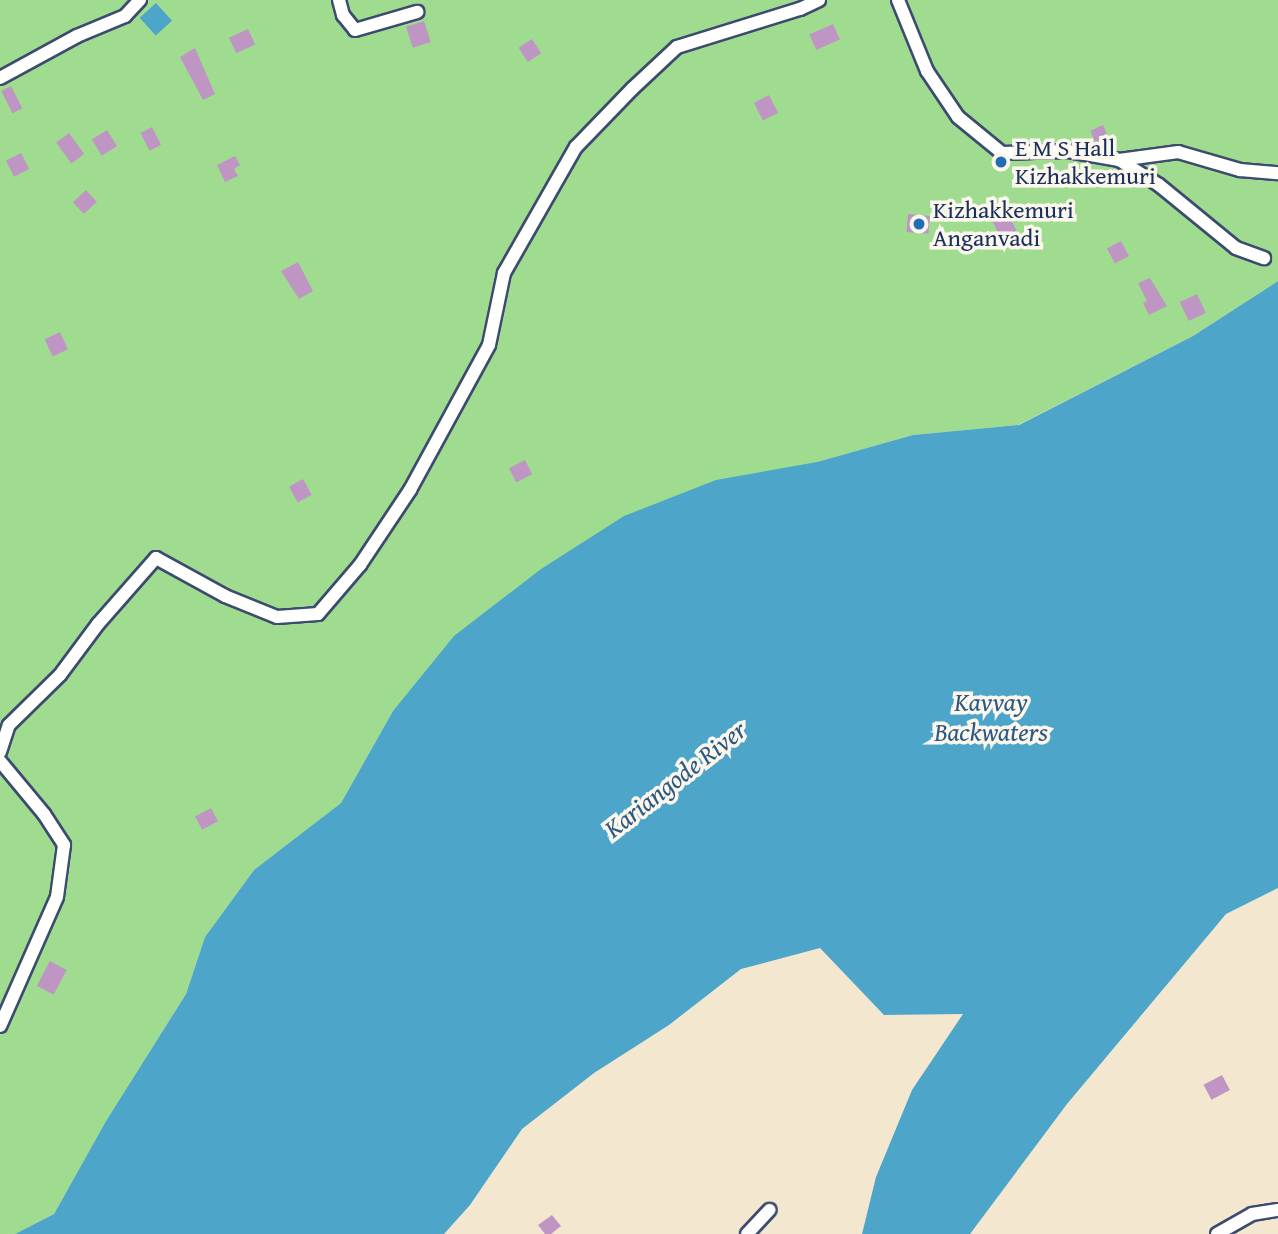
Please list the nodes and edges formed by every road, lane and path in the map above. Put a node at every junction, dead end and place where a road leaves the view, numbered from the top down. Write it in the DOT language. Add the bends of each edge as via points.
graph roads {
  1 [pos="140,0"];
  2 [pos="339,0"];
  3 [pos="819,0"];
  4 [pos="898,0"];
  5 [pos="417,12"];
  6 [pos="0,78"];
  7 [pos="1119,160"];
  8 [pos="1278,173"];
  9 [pos="1264,258"];
  10 [pos="0,752"];
  11 [pos="0,761"];
  12 [pos="0,1026"];
  13 [pos="769,1210"];
  14 [pos="1278,1210"];
  15 [pos="747,1234"];
  16 [pos="1217,1234"];
  1 -- 6 [label="street" via="125,16"];
  2 -- 5 [label="street" via="343,15 355,30"];
  3 -- 10 [label="street" via="677,47 576,147 504,273 489,345 410,490 360,565 318,614 277,617 225,596 156,558 60,675 9,725"];
  4 -- 7 [label="street" via="927,71 958,117 1002,153 1068,151"];
  7 -- 8 [label="street" via="1178,152 1240,170"];
  7 -- 9 [label="street" via="1159,185 1236,248"];
  11 -- 12 [label="street" via="64,845 57,897"];
  13 -- 15 [label="street"];
  14 -- 16 [label="street" via="1252,1214"];
}
